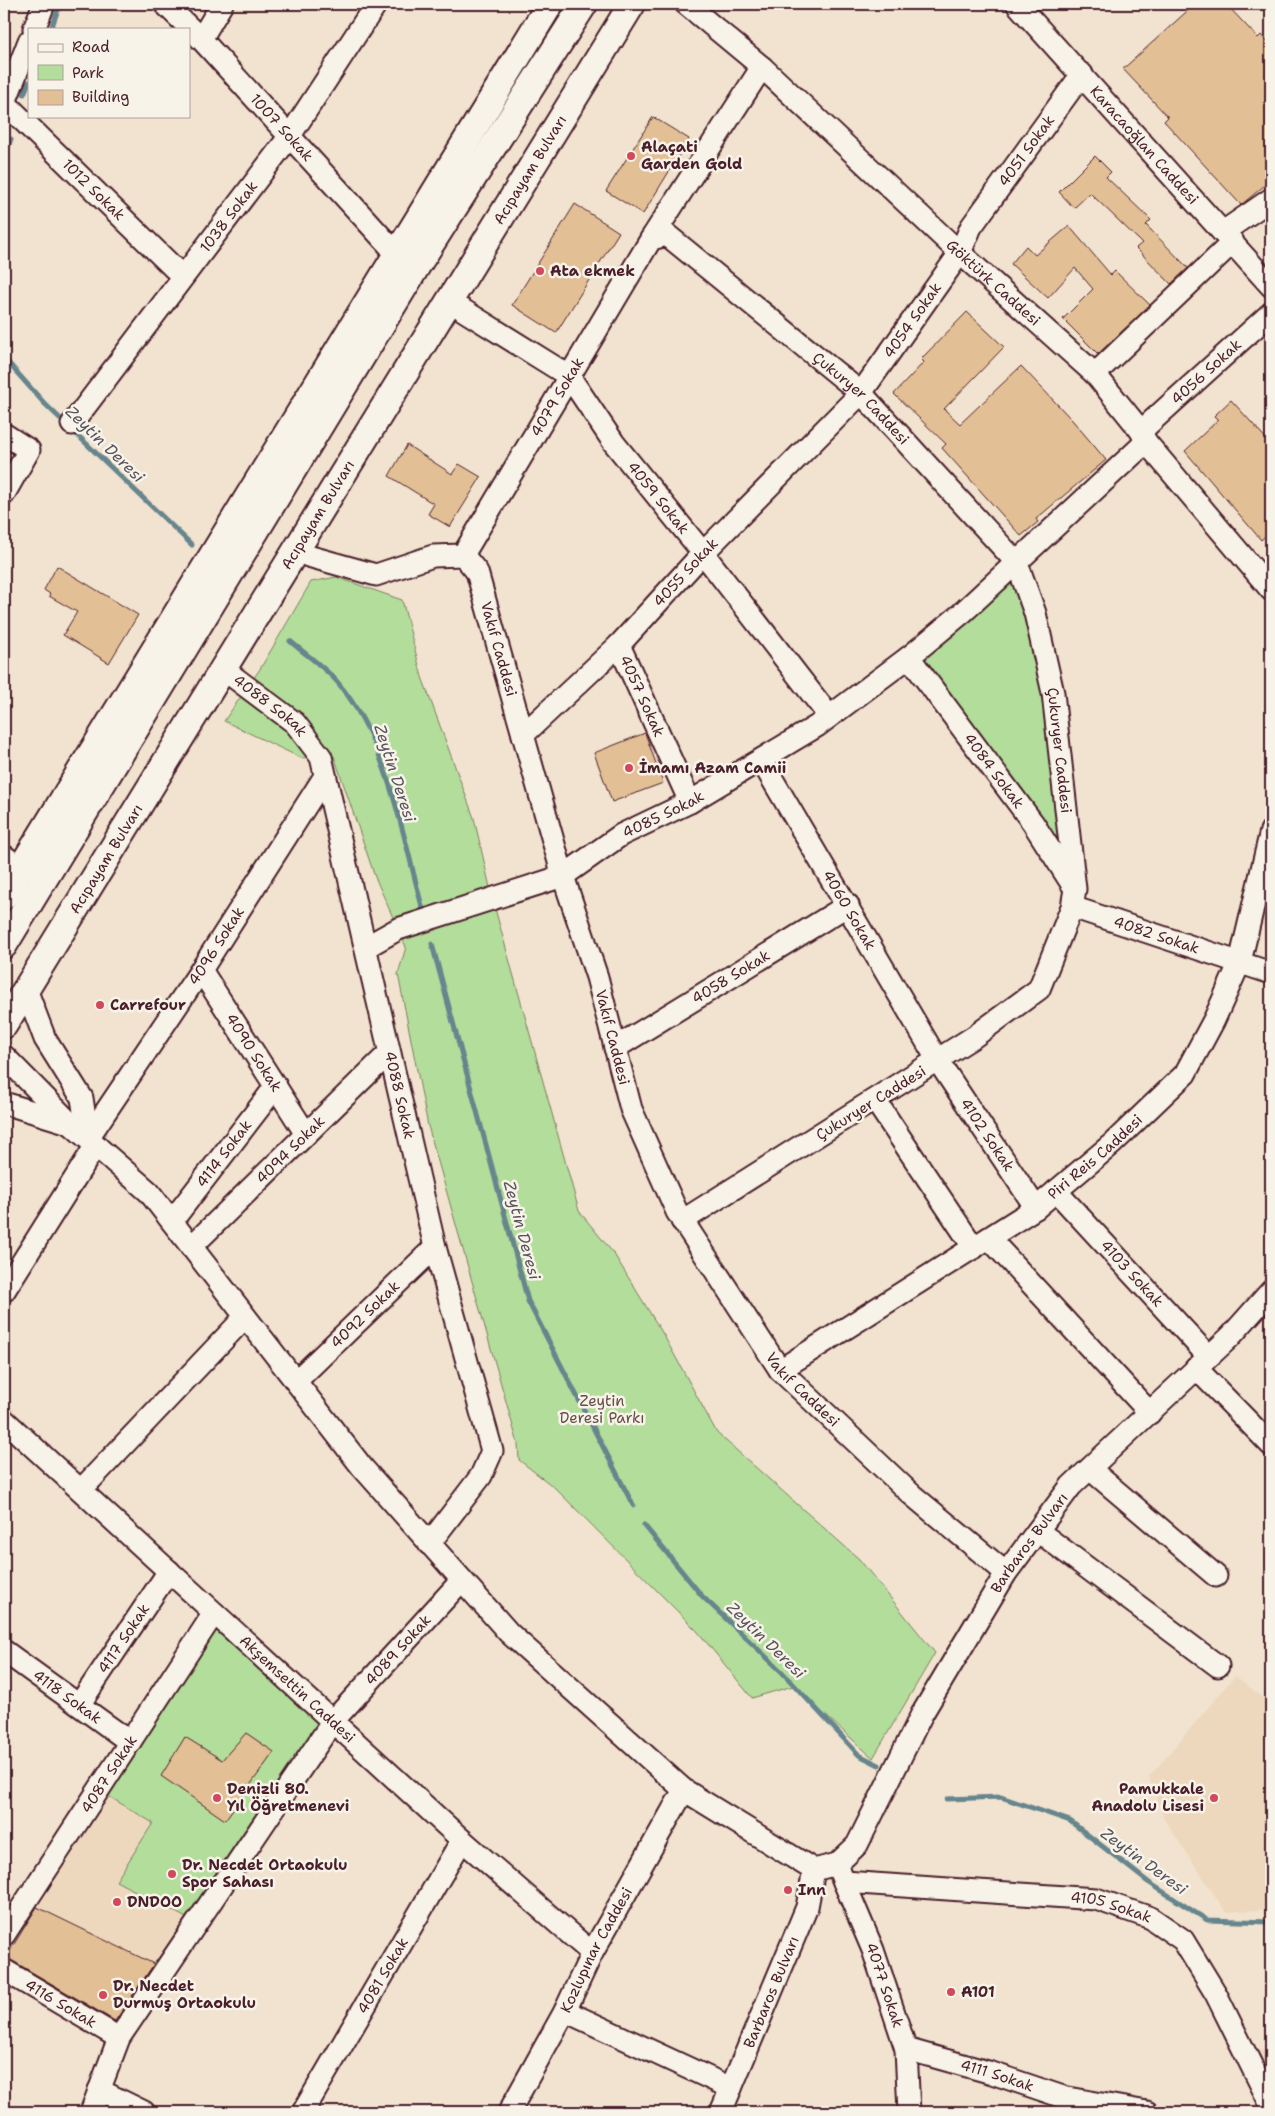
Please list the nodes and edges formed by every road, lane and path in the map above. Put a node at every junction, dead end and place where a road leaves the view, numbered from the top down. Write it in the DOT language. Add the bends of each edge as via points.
graph roads {
  1 [pos="44,4"];
  2 [pos="165,4"];
  3 [pos="222,4"];
  4 [pos="376,4"];
  5 [pos="550,4"];
  6 [pos="584,4"];
  7 [pos="632,4"];
  8 [pos="686,4"];
  9 [pos="1017,4"];
  10 [pos="34,28"];
  11 [pos="190,28"];
  12 [pos="190,28"];
  13 [pos="201,39"];
  14 [pos="28,43"];
  15 [pos="762,67"];
  16 [pos="1082,74"];
  17 [pos="8,77"];
  18 [pos="4,104"];
  19 [pos="289,137"];
  20 [pos="1271,198"];
  21 [pos="971,227"];
  22 [pos="659,237"];
  23 [pos="1228,237"];
  24 [pos="396,253"];
  25 [pos="960,253"];
  26 [pos="182,276"];
  27 [pos="1271,286"];
  28 [pos="463,310"];
  29 [pos="1271,313"];
  30 [pos="1095,374"];
  31 [pos="569,376"];
  32 [pos="861,393"];
  33 [pos="846,408"];
  34 [pos="72,424"];
  35 [pos="4,434"];
  36 [pos="1143,437"];
  37 [pos="4,494"];
  38 [pos="299,549"];
  39 [pos="703,553"];
  40 [pos="463,555"];
  41 [pos="1021,559"];
  42 [pos="1271,590"];
  43 [pos="619,646"];
  44 [pos="909,658"];
  45 [pos="223,669"];
  46 [pos="829,716"];
  47 [pos="523,735"];
  48 [pos="761,760"];
  49 [pos="325,776"];
  50 [pos="690,802"];
  51 [pos="1271,831"];
  52 [pos="13,862"];
  53 [pos="563,876"];
  54 [pos="4,896"];
  55 [pos="1074,898"];
  56 [pos="848,905"];
  57 [pos="4,945"];
  58 [pos="366,947"];
  59 [pos="1240,962"];
  60 [pos="201,970"];
  61 [pos="1271,973"];
  62 [pos="26,989"];
  63 [pos="4,1025"];
  64 [pos="615,1048"];
  65 [pos="389,1053"];
  66 [pos="4,1056"];
  67 [pos="938,1061"];
  68 [pos="276,1086"];
  69 [pos="875,1100"];
  70 [pos="4,1103"];
  71 [pos="71,1124"];
  72 [pos="306,1134"];
  73 [pos="92,1142"];
  74 [pos="1056,1191"];
  75 [pos="1036,1208"];
  76 [pos="172,1221"];
  77 [pos="682,1221"];
  78 [pos="982,1243"];
  79 [pos="191,1247"];
  80 [pos="435,1247"];
  81 [pos="4,1291"];
  82 [pos="1271,1291"];
  83 [pos="246,1317"];
  84 [pos="1202,1362"];
  85 [pos="780,1370"];
  86 [pos="296,1381"];
  87 [pos="1150,1413"];
  88 [pos="4,1420"];
  89 [pos="1271,1445"];
  90 [pos="1090,1469"];
  91 [pos="81,1490"];
  92 [pos="1038,1531"];
  93 [pos="430,1544"];
  94 [pos="169,1571"];
  95 [pos="1006,1574"];
  96 [pos="1216,1576"];
  97 [pos="462,1580"];
  98 [pos="214,1613"];
  99 [pos="4,1651"];
  100 [pos="1218,1666"];
  101 [pos="79,1705"];
  102 [pos="333,1721"];
  103 [pos="130,1742"];
  104 [pos="684,1790"];
  105 [pos="462,1840"];
  106 [pos="814,1870"];
  107 [pos="840,1873"];
  108 [pos="4,1935"];
  109 [pos="592,1954"];
  110 [pos="4,1970"];
  111 [pos="565,2011"];
  112 [pos="119,2038"];
  113 [pos="906,2049"];
  114 [pos="731,2088"];
  115 [pos="99,2090"];
  116 [pos="1271,2105"];
  117 [pos="91,2112"];
  118 [pos="144,2112"];
  119 [pos="303,2112"];
  120 [pos="509,2112"];
  121 [pos="721,2112"];
  122 [pos="909,2112"];
  123 [pos="1146,2112"];
  1 -- 10 [label="street"];
  2 -- 11 [label="street, 1007 Sokak"];
  3 -- 13 [label="street"];
  4 -- 19 [label="street, 1038 Sokak"];
  5 -- 24 [label="main road"];
  6 -- 57 [label="main road" via="418,264"];
  7 -- 38 [label="main road, Acıpayam Bulvarı"];
  8 -- 15 [label="street, Göktürk Caddesi"];
  9 -- 16 [label="street, Karacaoğlan Caddesi"];
  12 -- 13 [label="street, 1007 Sokak"];
  13 -- 19 [label="street, 1007 Sokak"];
  14 -- 17 [label="street"];
  15 -- 22 [label="street, 4079 Sokak"];
  15 -- 25 [label="street, Göktürk Caddesi"];
  16 -- 21 [label="street, 4051 Sokak"];
  16 -- 23 [label="street, Karacaoğlan Caddesi"];
  17 -- 18 [label="street"];
  18 -- 26 [label="street, 1012 Sokak"];
  19 -- 24 [label="street, 1007 Sokak"];
  19 -- 26 [label="street, 1038 Sokak"];
  20 -- 23 [label="street"];
  21 -- 25 [label="street, 4054 Sokak"];
  22 -- 31 [label="street, 4079 Sokak"];
  22 -- 32 [label="street, Çukuryer Caddesi"];
  23 -- 27 [label="street, Karacaoğlan Caddesi"];
  23 -- 30 [label="street"];
  24 -- 52 [label="main road"];
  25 -- 30 [label="street, Göktürk Caddesi"];
  25 -- 32 [label="street, 4054 Sokak"];
  26 -- 34 [label="street, 1038 Sokak"];
  28 -- 31 [label="street, 4059 Sokak"];
  29 -- 36 [label="street, 4056 Sokak"];
  30 -- 36 [label="street, Göktürk Caddesi"];
  31 -- 39 [label="street, 4059 Sokak" via="614,443"];
  31 -- 40 [label="street, 4079 Sokak"];
  32 -- 33 [label="street, 4054 Sokak"];
  32 -- 41 [label="street, Çukuryer Caddesi"];
  33 -- 39 [label="street, 4055 Sokak"];
  35 -- 37 [label="street" via="29,450"];
  36 -- 41 [label="street, 4056 Sokak"];
  36 -- 42 [label="street, Göktürk Caddesi"];
  38 -- 40 [label="street" via="308,556 376,575 433,556"];
  38 -- 45 [label="main road, Acıpayam Bulvarı"];
  39 -- 43 [label="street, 4055 Sokak"];
  39 -- 46 [label="street, 4059 Sokak"];
  40 -- 47 [label="street, Vakıf Caddesi" via="478,572"];
  41 -- 44 [label="street, 4085 Sokak"];
  41 -- 55 [label="street, Çukuryer Caddesi" via="1053,692"];
  43 -- 47 [label="street, 4055 Sokak"];
  43 -- 50 [label="street, 4057 Sokak"];
  44 -- 46 [label="street, 4085 Sokak"];
  44 -- 55 [label="street, 4084 Sokak" via="1033,823"];
  45 -- 49 [label="street, 4088 Sokak" via="296,723 321,757"];
  45 -- 62 [label="main road, Acıpayam Bulvarı"];
  46 -- 48 [label="street, 4085 Sokak"];
  47 -- 53 [label="street, Vakıf Caddesi"];
  48 -- 50 [label="street, 4085 Sokak"];
  48 -- 56 [label="street, 4060 Sokak"];
  49 -- 58 [label="street, 4088 Sokak"];
  49 -- 60 [label="street, 4096 Sokak"];
  50 -- 53 [label="street, 4085 Sokak" via="621,835"];
  51 -- 59 [label="street, Piri Reis Caddesi"];
  52 -- 54 [label="main road"];
  53 -- 58 [label="street, 4085 Sokak" via="398,929"];
  53 -- 64 [label="street, Vakıf Caddesi" via="597,977"];
  55 -- 59 [label="street, 4082 Sokak"];
  55 -- 67 [label="street, Çukuryer Caddesi" via="1039,989"];
  56 -- 64 [label="street, 4058 Sokak"];
  56 -- 67 [label="street, 4060 Sokak"];
  58 -- 65 [label="street, 4088 Sokak"];
  59 -- 61 [label="street, 4082 Sokak"];
  59 -- 74 [label="street, Piri Reis Caddesi" via="1185,1074 1112,1144"];
  60 -- 68 [label="street, 4090 Sokak"];
  60 -- 73 [label="street, 4096 Sokak"];
  62 -- 63 [label="main road, Acıpayam Bulvarı"];
  62 -- 73 [label="street" via="45,1039 82,1098"];
  64 -- 77 [label="street, Vakıf Caddesi" via="631,1109"];
  65 -- 72 [label="street, 4094 Sokak"];
  65 -- 80 [label="street, 4088 Sokak"];
  66 -- 71 [label="street"];
  67 -- 69 [label="street, Çukuryer Caddesi"];
  67 -- 75 [label="street, 4102 Sokak"];
  68 -- 72 [label="street, 4090 Sokak"];
  68 -- 76 [label="street, 4114 Sokak"];
  69 -- 77 [label="street, Çukuryer Caddesi"];
  69 -- 78 [label="street"];
  70 -- 71 [label="street"];
  71 -- 73 [label="street"];
  72 -- 79 [label="street, 4094 Sokak"];
  73 -- 76 [label="street" via="149,1192"];
  73 -- 81 [label="street, 4096 Sokak"];
  74 -- 75 [label="street, Piri Reis Caddesi"];
  74 -- 84 [label="street, 4103 Sokak"];
  75 -- 78 [label="street, Piri Reis Caddesi"];
  76 -- 79 [label="street"];
  77 -- 85 [label="street, Vakıf Caddesi"];
  78 -- 85 [label="street, Piri Reis Caddesi"];
  78 -- 87 [label="street"];
  79 -- 83 [label="street"];
  80 -- 86 [label="street, 4092 Sokak"];
  80 -- 93 [label="street, 4088 Sokak" via="492,1451 481,1476"];
  82 -- 84 [label="street, Barbaros Bulvarı" via="1230,1337"];
  83 -- 86 [label="street"];
  83 -- 91 [label="street"];
  84 -- 87 [label="street, Barbaros Bulvarı"];
  84 -- 89 [label="street, 4103 Sokak"];
  85 -- 95 [label="street, Vakıf Caddesi" via="910,1494"];
  86 -- 93 [label="street" via="362,1467"];
  87 -- 90 [label="street, Barbaros Bulvarı"];
  88 -- 91 [label="street, Akşemsettin Caddesi"];
  90 -- 92 [label="street, Barbaros Bulvarı" via="1071,1486"];
  90 -- 96 [label="street"];
  91 -- 94 [label="street, Akşemsettin Caddesi"];
  92 -- 95 [label="street, Barbaros Bulvarı"];
  92 -- 100 [label="street"];
  93 -- 97 [label="street"];
  94 -- 98 [label="street, Akşemsettin Caddesi"];
  94 -- 101 [label="street, 4117 Sokak"];
  95 -- 107 [label="street, Barbaros Bulvarı" via="922,1714 857,1846"];
  97 -- 102 [label="street, 4089 Sokak"];
  97 -- 104 [label="street" via="509,1633"];
  98 -- 102 [label="street, Akşemsettin Caddesi"];
  98 -- 103 [label="street, 4087 Sokak"];
  99 -- 101 [label="street, 4118 Sokak"];
  101 -- 103 [label="street, 4118 Sokak"];
  102 -- 105 [label="street, Akşemsettin Caddesi"];
  102 -- 112 [label="street, 4089 Sokak"];
  103 -- 108 [label="street, 4087 Sokak"];
  104 -- 106 [label="street"];
  104 -- 109 [label="street, Kozlupınar Caddesi"];
  105 -- 109 [label="street, Akşemsettin Caddesi"];
  105 -- 119 [label="street, 4081 Sokak"];
  106 -- 107 [label="street"];
  106 -- 114 [label="street, Barbaros Bulvarı" via="807,1907"];
  107 -- 113 [label="street, 4077 Sokak" via="873,1950"];
  107 -- 116 [label="street, 4105 Sokak" via="1096,1899 1151,1918 1183,1940 1216,1994"];
  109 -- 111 [label="street, Kozlupınar Caddesi"];
  110 -- 112 [label="street, 4116 Sokak"];
  111 -- 114 [label="street"];
  111 -- 120 [label="street, Kozlupınar Caddesi"];
  112 -- 115 [label="street, 4089 Sokak"];
  113 -- 122 [label="street, 4077 Sokak"];
  113 -- 123 [label="street, 4111 Sokak" via="1063,2097"];
  114 -- 121 [label="street, Barbaros Bulvarı"];
  115 -- 117 [label="street, 4089 Sokak"];
  115 -- 118 [label="street"];
}
